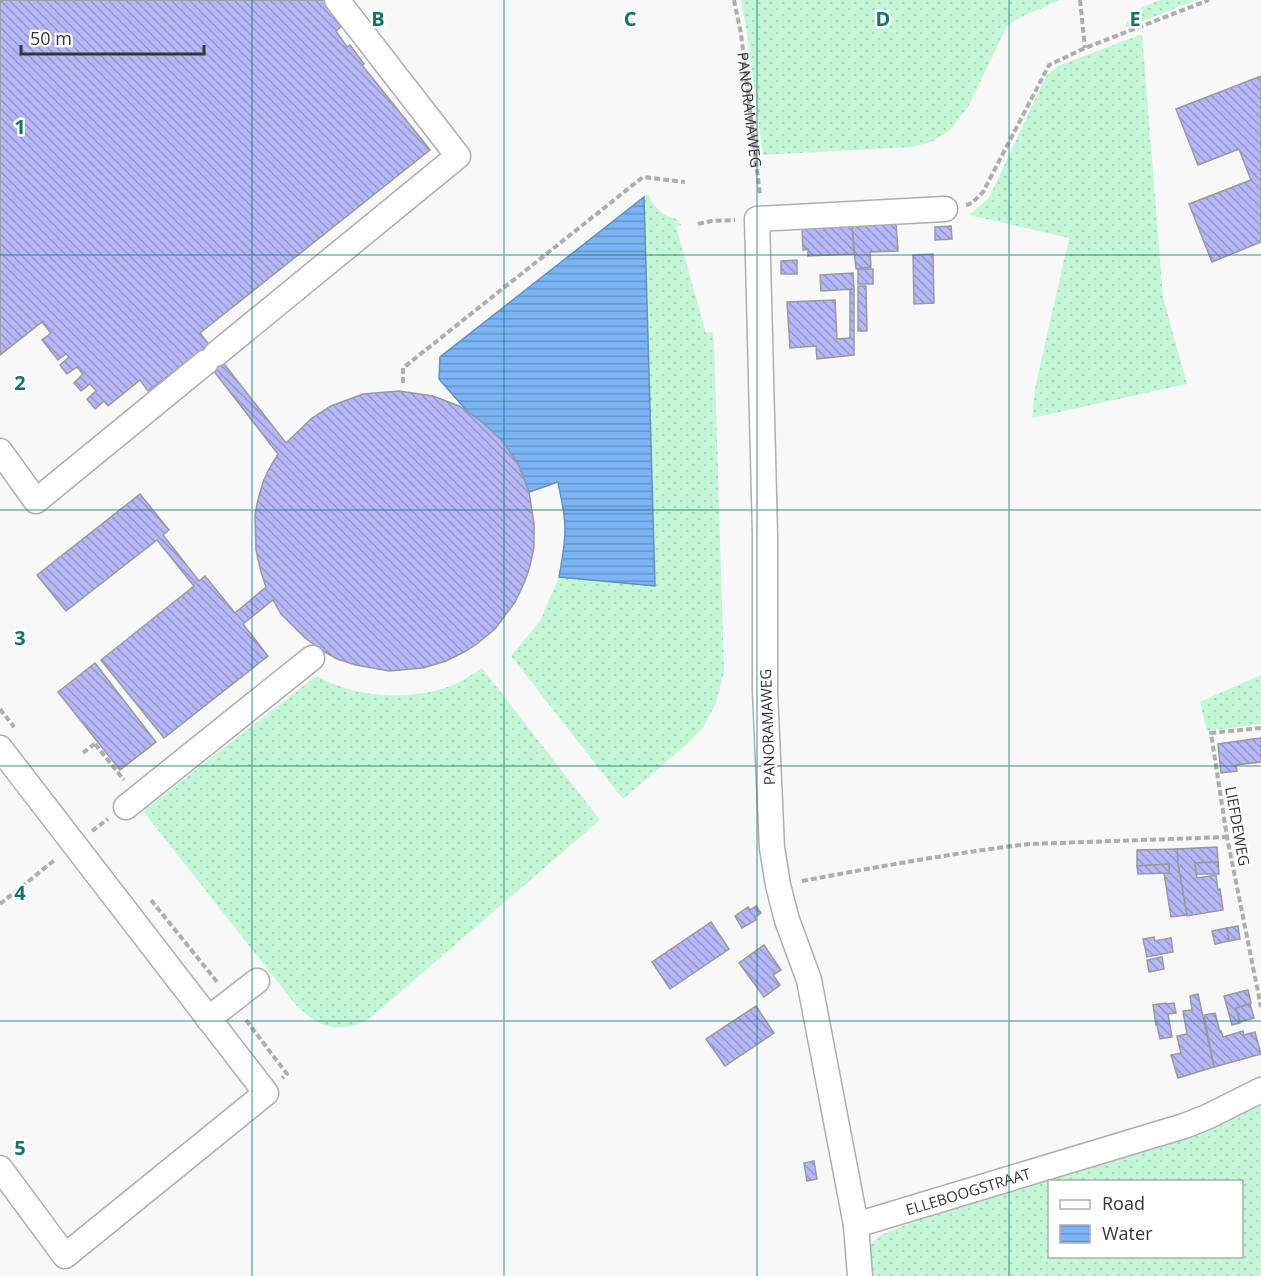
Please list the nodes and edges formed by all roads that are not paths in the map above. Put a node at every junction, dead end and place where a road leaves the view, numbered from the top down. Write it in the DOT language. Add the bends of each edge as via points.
graph roads {
  1 [pos="338,0"];
  2 [pos="945,209"];
  3 [pos="0,451"];
  4 [pos="312,658"];
  5 [pos="0,748"];
  6 [pos="132,802"];
  7 [pos="257,981"];
  8 [pos="208,1019"];
  9 [pos="1261,1090"];
  10 [pos="0,1168"];
  11 [pos="856,1225"];
  12 [pos="860,1276"];
  1 -- 3 [label="street" via="458,156 36,501"];
  2 -- 11 [label="street, PANORAMAWEG" via="757,219 772,848 787,920 809,980"];
  4 -- 6 [label="street"];
  5 -- 8 [label="street"];
  7 -- 8 [label="street"];
  8 -- 10 [label="street" via="266,1093 65,1256"];
  9 -- 11 [label="street, ELLEBOOGSTRAAT" via="1184,1126"];
  11 -- 12 [label="street"];
}
